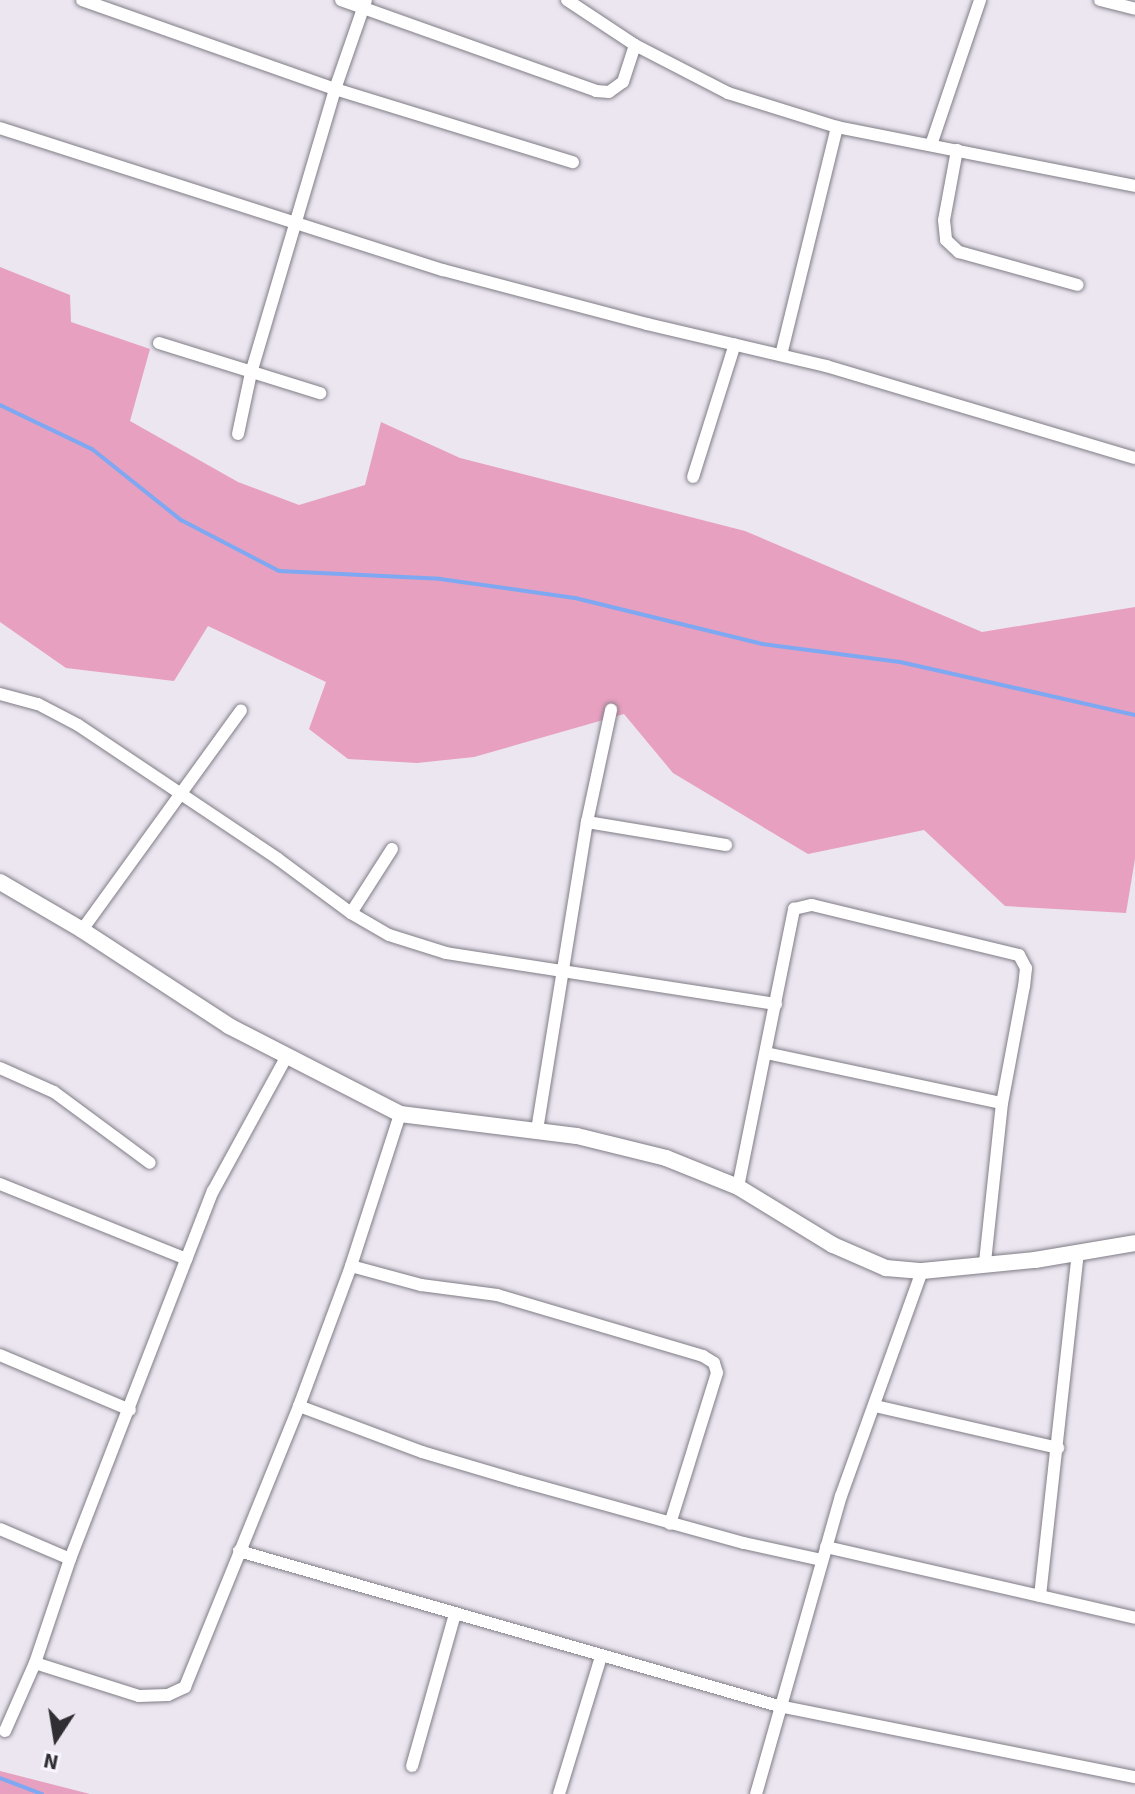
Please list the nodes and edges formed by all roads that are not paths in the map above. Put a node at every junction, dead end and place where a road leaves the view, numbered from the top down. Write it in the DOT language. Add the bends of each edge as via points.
graph roads {
  1 [pos="82,0"];
  2 [pos="341,0"];
  3 [pos="567,0"];
  4 [pos="980,0"];
  5 [pos="1100,0"];
  6 [pos="364,3"];
  7 [pos="1135,9"];
  8 [pos="635,45"];
  9 [pos="335,89"];
  10 [pos="837,127"];
  11 [pos="0,128"];
  12 [pos="931,145"];
  13 [pos="957,150"];
  14 [pos="573,162"];
  15 [pos="1135,186"];
  16 [pos="297,222"];
  17 [pos="1078,285"];
  18 [pos="159,343"];
  19 [pos="735,344"];
  20 [pos="781,355"];
  21 [pos="251,373"];
  22 [pos="320,393"];
  23 [pos="238,434"];
  24 [pos="1135,458"];
  25 [pos="693,477"];
  26 [pos="0,694"];
  27 [pos="241,710"];
  28 [pos="611,710"];
  29 [pos="181,796"];
  30 [pos="587,822"];
  31 [pos="726,845"];
  32 [pos="392,849"];
  33 [pos="0,882"];
  34 [pos="351,913"];
  35 [pos="82,930"];
  36 [pos="561,971"];
  37 [pos="776,1004"];
  38 [pos="766,1053"];
  39 [pos="287,1056"];
  40 [pos="0,1068"];
  41 [pos="1002,1103"];
  42 [pos="400,1114"];
  43 [pos="537,1130"];
  44 [pos="150,1163"];
  45 [pos="0,1184"];
  46 [pos="738,1187"];
  47 [pos="1135,1243"];
  48 [pos="1078,1254"];
  49 [pos="187,1259"];
  50 [pos="985,1262"];
  51 [pos="351,1266"];
  52 [pos="922,1271"];
  53 [pos="0,1355"];
  54 [pos="299,1406"];
  55 [pos="875,1406"];
  56 [pos="130,1410"];
  57 [pos="1058,1448"];
  58 [pos="670,1524"];
  59 [pos="0,1529"];
  60 [pos="826,1547"];
  61 [pos="239,1551"];
  62 [pos="70,1559"];
  63 [pos="822,1560"];
  64 [pos="1040,1596"];
  65 [pos="455,1614"];
  66 [pos="1135,1618"];
  67 [pos="601,1657"];
  68 [pos="35,1663"];
  69 [pos="779,1706"];
  70 [pos="5,1731"];
  71 [pos="412,1766"];
  72 [pos="1135,1777"];
  73 [pos="559,1794"];
  74 [pos="756,1794"];
  1 -- 9 [label="street"];
  2 -- 6 [label="street"];
  3 -- 8 [label="street"];
  4 -- 12 [label="street"];
  5 -- 7 [label="street"];
  6 -- 8 [label="street" via="462,46 596,91 609,92 623,82"];
  6 -- 9 [label="street"];
  8 -- 10 [label="street" via="728,93"];
  9 -- 14 [label="street"];
  9 -- 16 [label="street"];
  10 -- 12 [label="street"];
  10 -- 20 [label="street"];
  11 -- 16 [label="street"];
  12 -- 13 [label="street"];
  13 -- 15 [label="street"];
  13 -- 17 [label="street" via="944,220 946,240 959,252"];
  16 -- 19 [label="street" via="478,280"];
  16 -- 21 [label="street"];
  18 -- 21 [label="street"];
  19 -- 20 [label="street"];
  19 -- 25 [label="street"];
  20 -- 24 [label="street"];
  21 -- 22 [label="street"];
  21 -- 23 [label="street"];
  26 -- 29 [label="street" via="38,704 78,725"];
  27 -- 29 [label="street"];
  28 -- 30 [label="street"];
  29 -- 34 [label="street"];
  29 -- 35 [label="street"];
  30 -- 31 [label="street"];
  30 -- 36 [label="street"];
  32 -- 34 [label="street"];
  33 -- 35 [label="street"];
  34 -- 36 [label="street" via="389,935 446,953"];
  35 -- 39 [label="street" via="229,1026"];
  36 -- 37 [label="street"];
  36 -- 43 [label="street"];
  37 -- 38 [label="street"];
  37 -- 41 [label="street" via="794,909 812,905 1019,955 1026,968 1024,986"];
  38 -- 41 [label="street"];
  38 -- 46 [label="street"];
  39 -- 42 [label="street"];
  39 -- 49 [label="street" via="213,1191"];
  40 -- 44 [label="street" via="54,1092"];
  41 -- 50 [label="street"];
  42 -- 43 [label="street"];
  42 -- 51 [label="street"];
  43 -- 46 [label="street" via="666,1158"];
  45 -- 49 [label="street"];
  46 -- 52 [label="street" via="833,1245 886,1268"];
  47 -- 48 [label="street"];
  48 -- 50 [label="street"];
  48 -- 57 [label="street"];
  49 -- 56 [label="street"];
  50 -- 52 [label="street"];
  51 -- 54 [label="street"];
  51 -- 58 [label="street" via="421,1285 497,1295 714,1363 717,1373"];
  52 -- 55 [label="street"];
  53 -- 56 [label="street"];
  54 -- 58 [label="street" via="422,1452"];
  54 -- 61 [label="street"];
  55 -- 57 [label="street"];
  55 -- 60 [label="street"];
  56 -- 62 [label="street"];
  57 -- 64 [label="street"];
  58 -- 63 [label="street"];
  59 -- 62 [label="street"];
  60 -- 63 [label="street"];
  60 -- 64 [label="street"];
  61 -- 65 [label="street"];
  61 -- 68 [label="street" via="185,1687 168,1695 139,1696"];
  62 -- 68 [label="street"];
  63 -- 69 [label="street"];
  64 -- 66 [label="street"];
  65 -- 67 [label="street"];
  65 -- 71 [label="street"];
  67 -- 69 [label="street"];
  67 -- 73 [label="street"];
  68 -- 70 [label="street"];
  69 -- 72 [label="street"];
  69 -- 74 [label="street"];
}
